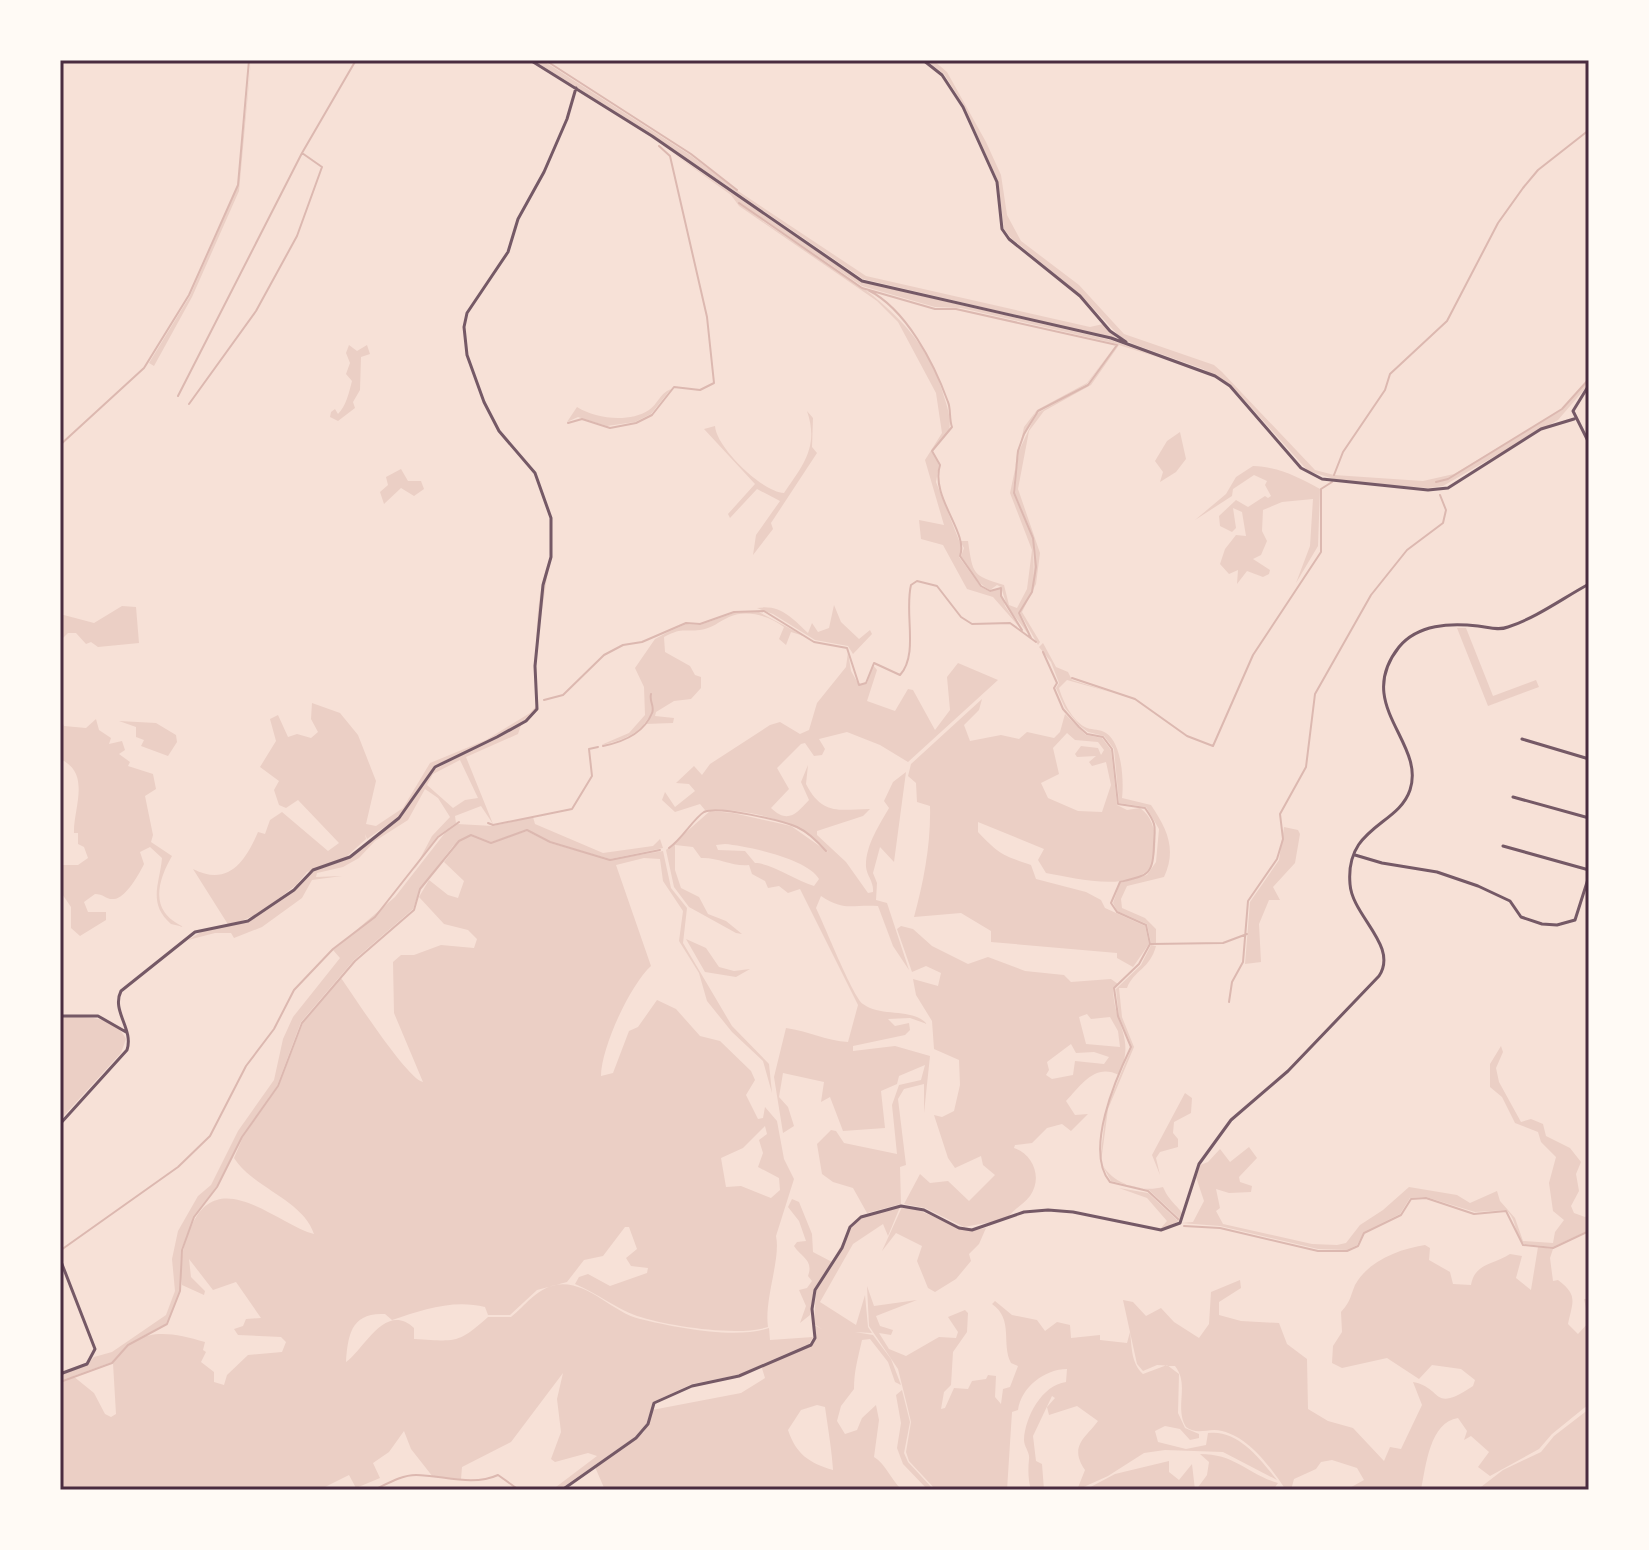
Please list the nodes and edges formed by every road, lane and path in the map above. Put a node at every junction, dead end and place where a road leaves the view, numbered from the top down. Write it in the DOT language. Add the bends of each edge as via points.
graph roads {
  1 [pos="530,60"];
  2 [pos="923,60"];
  3 [pos="576,88"];
  4 [pos="1132,346"];
  5 [pos="1589,385"];
  6 [pos="1574,419"];
  7 [pos="1589,443"];
  8 [pos="1589,584"];
  9 [pos="1522,739"];
  10 [pos="1589,759"];
  11 [pos="1513,797"];
  12 [pos="1589,818"];
  13 [pos="1503,846"];
  14 [pos="1355,855"];
  15 [pos="1589,870"];
  16 [pos="1589,876"];
  17 [pos="60,1016"];
  18 [pos="129,1035"];
  19 [pos="60,1124"];
  20 [pos="60,1259"];
  21 [pos="60,1374"];
  22 [pos="562,1490"];
  1 -- 3 [label="street"];
  2 -- 4 [label="street" via="942,75 963,107 997,182 1002,229 1009,239"];
  3 -- 4 [label="street" via="862,281"];
  3 -- 18 [label="street" via="508,252 467,313 464,327 467,355 484,402 499,431 535,473 551,518 551,557 535,666 537,709 526,721 435,767 399,818 350,857 313,870 294,890 248,921 195,932 121,991 118,1005"];
  4 -- 6 [label="street" via="1222,381 1301,468 1330,481 1448,488 1541,429"];
  5 -- 6 [label="street" via="1575,403"];
  6 -- 7 [label="street"];
  8 -- 14 [label="street" via="1508,627 1434,627 1401,645 1389,668 1385,703 1409,759 1410,789 1402,803 1363,837"];
  9 -- 10 [label="street"];
  11 -- 12 [label="street"];
  13 -- 15 [label="street"];
  14 -- 16 [label="street" via="1478,886 1510,901 1521,917 1551,926 1575,920"];
  14 -- 22 [label="street" via="1350,883 1354,903 1382,946 1382,971 1288,1071 1231,1120 1199,1164 1180,1223 1161,1230 1048,1210 1024,1212 972,1230 901,1206 861,1217 815,1290 811,1345 739,1376 692,1386 654,1403 648,1424 636,1438"];
  17 -- 18 [label="street" via="98,1016"];
  18 -- 19 [label="street" via="118,1063"];
  20 -- 21 [label="street" via="95,1349 87,1364"];
}
